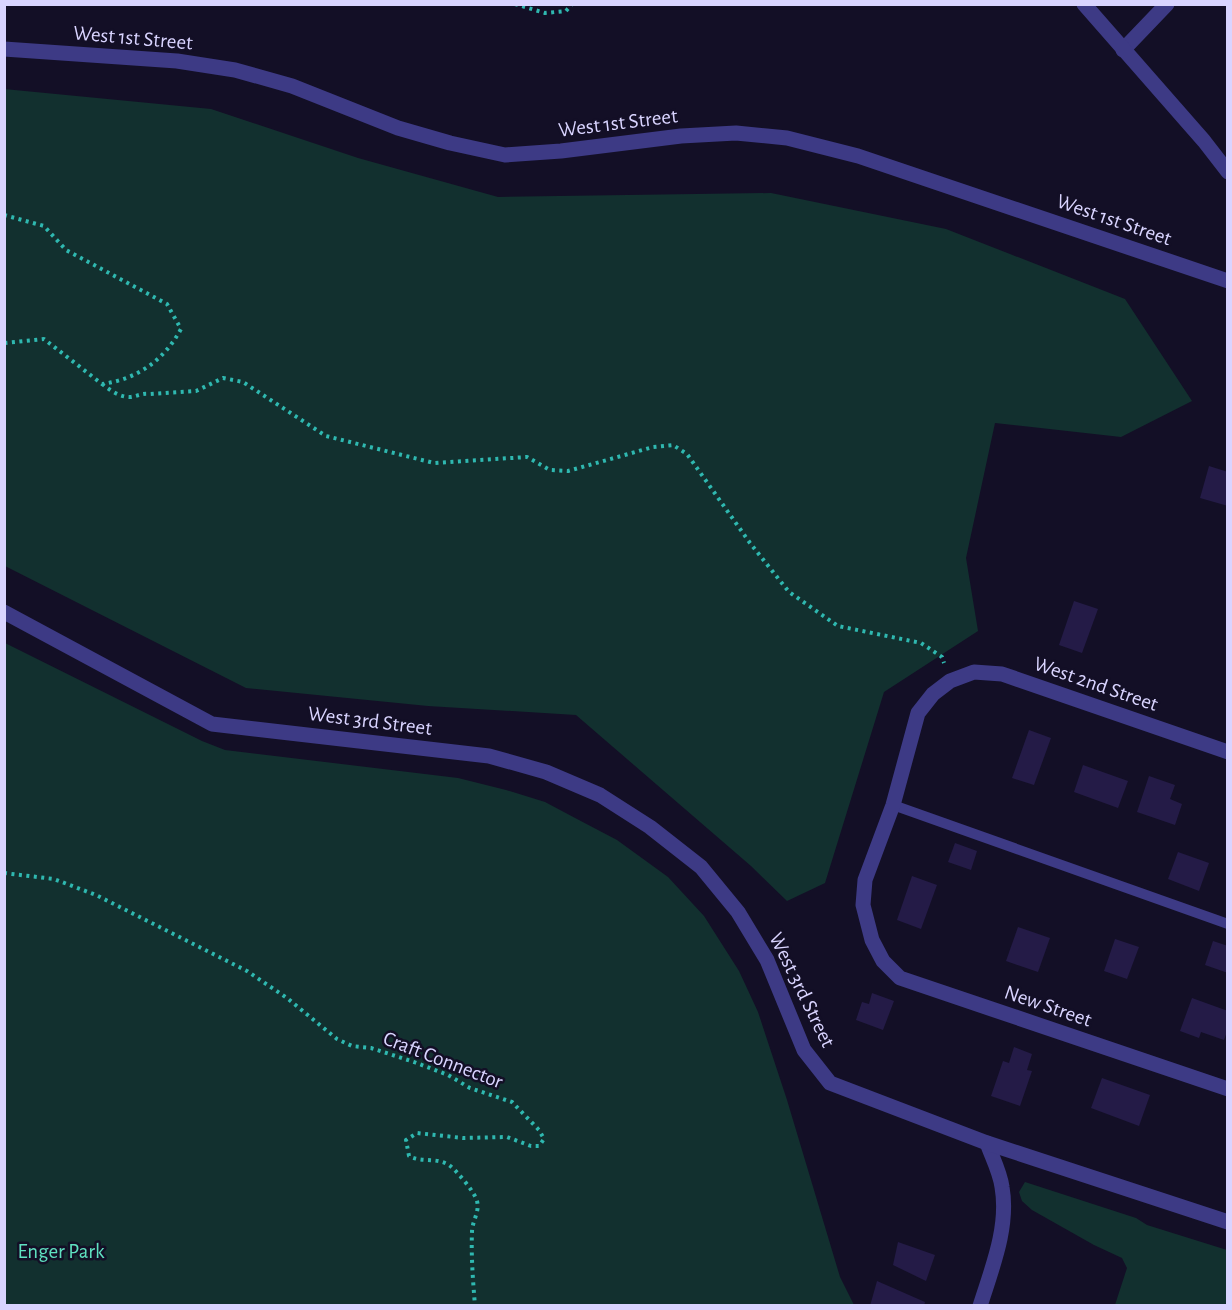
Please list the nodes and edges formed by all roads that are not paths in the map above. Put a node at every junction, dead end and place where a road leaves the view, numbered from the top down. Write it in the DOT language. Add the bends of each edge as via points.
graph roads {
  1 [pos="1084,4"];
  2 [pos="1167,4"];
  3 [pos="4,49"];
  4 [pos="1123,50"];
  5 [pos="1227,172"];
  6 [pos="1227,281"];
  7 [pos="4,612"];
  8 [pos="950,681"];
  9 [pos="1227,752"];
  10 [pos="893,805"];
  11 [pos="1227,924"];
  12 [pos="1227,1089"];
  13 [pos="987,1143"];
  14 [pos="1227,1222"];
  15 [pos="980,1305"];
  1 -- 4 [label="street"];
  2 -- 4 [label="street"];
  3 -- 6 [label="street, West 1st Street" via="177,61 235,70 292,86 398,128 505,155 681,136 736,133 787,138 858,156"];
  4 -- 5 [label="street"];
  7 -- 13 [label="street, West 3rd Street" via="212,724 489,756 546,772 600,795 701,867 738,912 767,960 804,1050 830,1083"];
  8 -- 9 [label="street, West 2nd Street" via="974,672 1002,674"];
  8 -- 10 [label="street, New Street" via="918,713"];
  10 -- 11 [label="lane"];
  10 -- 12 [label="street, New Street" via="865,880 863,905 872,940 883,961 900,978"];
  13 -- 14 [label="street, West 3rd Street"];
  13 -- 15 [label="street" via="1002,1186 1004,1210 998,1251"];
}
